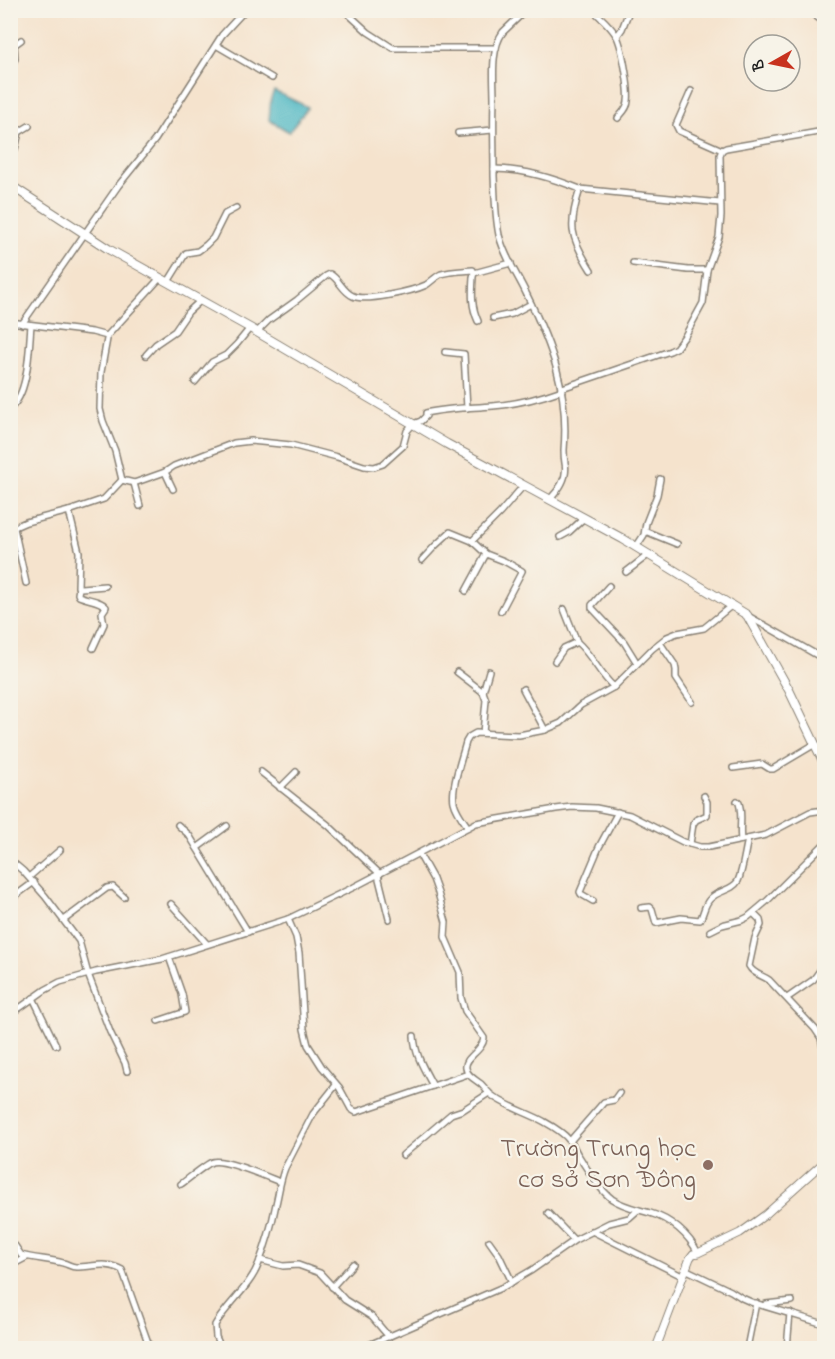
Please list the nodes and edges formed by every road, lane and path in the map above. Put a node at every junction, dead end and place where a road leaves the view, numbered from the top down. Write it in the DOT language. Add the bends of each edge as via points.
graph roads {
  1 [pos="245,10"];
  2 [pos="344,10"];
  3 [pos="526,10"];
  4 [pos="593,10"];
  5 [pos="807,10"];
  6 [pos="629,11"];
  7 [pos="825,22"];
  8 [pos="617,36"];
  9 [pos="21,40"];
  10 [pos="216,45"];
  11 [pos="496,48"];
  12 [pos="10,66"];
  13 [pos="272,78"];
  14 [pos="691,91"];
  15 [pos="618,118"];
  16 [pos="29,126"];
  17 [pos="493,130"];
  18 [pos="825,131"];
  19 [pos="458,133"];
  20 [pos="722,150"];
  21 [pos="10,153"];
  22 [pos="494,169"];
  23 [pos="10,185"];
  24 [pos="580,189"];
  25 [pos="720,203"];
  26 [pos="236,208"];
  27 [pos="85,234"];
  28 [pos="511,263"];
  29 [pos="633,263"];
  30 [pos="591,270"];
  31 [pos="707,270"];
  32 [pos="474,273"];
  33 [pos="164,280"];
  34 [pos="200,301"];
  35 [pos="531,304"];
  36 [pos="493,318"];
  37 [pos="478,321"];
  38 [pos="10,322"];
  39 [pos="22,324"];
  40 [pos="31,325"];
  41 [pos="253,330"];
  42 [pos="107,336"];
  43 [pos="445,352"];
  44 [pos="146,355"];
  45 [pos="195,382"];
  46 [pos="562,389"];
  47 [pos="10,408"];
  48 [pos="467,408"];
  49 [pos="413,424"];
  50 [pos="165,472"];
  51 [pos="660,479"];
  52 [pos="122,480"];
  53 [pos="134,483"];
  54 [pos="524,485"];
  55 [pos="173,489"];
  56 [pos="550,499"];
  57 [pos="140,506"];
  58 [pos="69,511"];
  59 [pos="584,518"];
  60 [pos="12,528"];
  61 [pos="645,531"];
  62 [pos="560,537"];
  63 [pos="472,541"];
  64 [pos="677,544"];
  65 [pos="636,547"];
  66 [pos="486,554"];
  67 [pos="648,555"];
  68 [pos="422,560"];
  69 [pos="626,572"];
  70 [pos="26,583"];
  71 [pos="105,586"];
  72 [pos="609,586"];
  73 [pos="79,588"];
  74 [pos="466,591"];
  75 [pos="731,606"];
  76 [pos="564,609"];
  77 [pos="501,611"];
  78 [pos="747,615"];
  79 [pos="577,642"];
  80 [pos="660,643"];
  81 [pos="93,648"];
  82 [pos="825,659"];
  83 [pos="555,661"];
  84 [pos="637,663"];
  85 [pos="489,670"];
  86 [pos="457,672"];
  87 [pos="614,687"];
  88 [pos="523,689"];
  89 [pos="483,692"];
  90 [pos="692,702"];
  91 [pos="545,729"];
  92 [pos="483,733"];
  93 [pos="815,744"];
  94 [pos="824,761"];
  95 [pos="733,768"];
  96 [pos="261,772"];
  97 [pos="296,772"];
  98 [pos="280,788"];
  99 [pos="704,796"];
  100 [pos="737,801"];
  101 [pos="825,810"];
  102 [pos="618,812"];
  103 [pos="178,825"];
  104 [pos="227,826"];
  105 [pos="468,827"];
  106 [pos="745,840"];
  107 [pos="690,844"];
  108 [pos="825,844"];
  109 [pos="197,848"];
  110 [pos="60,850"];
  111 [pos="419,854"];
  112 [pos="10,860"];
  113 [pos="379,874"];
  114 [pos="29,877"];
  115 [pos="34,882"];
  116 [pos="124,897"];
  117 [pos="11,899"];
  118 [pos="592,902"];
  119 [pos="171,904"];
  120 [pos="641,908"];
  121 [pos="753,913"];
  122 [pos="288,919"];
  123 [pos="389,919"];
  124 [pos="64,920"];
  125 [pos="710,931"];
  126 [pos="248,932"];
  127 [pos="207,944"];
  128 [pos="169,957"];
  129 [pos="821,969"];
  130 [pos="88,974"];
  131 [pos="33,998"];
  132 [pos="787,998"];
  133 [pos="10,1013"];
  134 [pos="158,1021"];
  135 [pos="414,1036"];
  136 [pos="56,1045"];
  137 [pos="824,1051"];
  138 [pos="127,1071"];
  139 [pos="468,1074"];
  140 [pos="336,1085"];
  141 [pos="433,1086"];
  142 [pos="489,1093"];
  143 [pos="619,1093"];
  144 [pos="570,1141"];
  145 [pos="403,1155"];
  146 [pos="825,1162"];
  147 [pos="280,1182"];
  148 [pos="181,1184"];
  149 [pos="638,1210"];
  150 [pos="548,1214"];
  151 [pos="592,1231"];
  152 [pos="574,1240"];
  153 [pos="489,1241"];
  154 [pos="10,1243"];
  155 [pos="698,1253"];
  156 [pos="27,1257"];
  157 [pos="260,1260"];
  158 [pos="353,1264"];
  159 [pos="10,1266"];
  160 [pos="683,1273"];
  161 [pos="512,1282"];
  162 [pos="332,1287"];
  163 [pos="792,1301"];
  164 [pos="756,1303"];
  165 [pos="764,1305"];
  166 [pos="790,1313"];
  167 [pos="825,1324"];
  168 [pos="388,1337"];
  169 [pos="150,1348"];
  170 [pos="221,1348"];
  171 [pos="362,1348"];
  172 [pos="657,1348"];
  173 [pos="747,1348"];
  174 [pos="787,1348"];
  1 -- 10 [label="street"];
  2 -- 11 [label="street" via="393,48"];
  3 -- 11 [label="street" via="503,32"];
  4 -- 8 [label="street"];
  5 -- 7 [label="street"];
  6 -- 8 [label="street"];
  8 -- 15 [label="street" via="629,101"];
  9 -- 12 [label="street" via="14,45 15,59"];
  10 -- 13 [label="street"];
  10 -- 27 [label="street" via="155,140"];
  11 -- 17 [label="street"];
  14 -- 20 [label="street" via="677,128"];
  16 -- 21 [label="street" via="19,132 15,149"];
  17 -- 19 [label="street"];
  17 -- 22 [label="street"];
  18 -- 20 [label="street"];
  20 -- 25 [label="street"];
  22 -- 24 [label="street" via="529,173"];
  22 -- 28 [label="street" via="499,233"];
  23 -- 27 [label="main road"];
  24 -- 25 [label="street"];
  24 -- 30 [label="street" via="572,232"];
  25 -- 31 [label="street" via="719,237"];
  26 -- 33 [label="street" via="225,214 206,245 186,253"];
  27 -- 33 [label="main road"];
  27 -- 39 [label="street"];
  28 -- 32 [label="street"];
  28 -- 35 [label="street"];
  29 -- 31 [label="street"];
  31 -- 46 [label="street" via="703,303 676,348"];
  32 -- 37 [label="street" via="472,300"];
  32 -- 41 [label="street" via="473,270 442,274 412,290 362,298 348,293 330,274"];
  33 -- 34 [label="main road"];
  33 -- 42 [label="street"];
  34 -- 41 [label="main road"];
  34 -- 44 [label="street" via="175,331"];
  35 -- 36 [label="street"];
  35 -- 46 [label="street"];
  38 -- 39 [label="street"];
  39 -- 40 [label="street"];
  40 -- 42 [label="street"];
  40 -- 47 [label="street" via="22,389"];
  41 -- 45 [label="street" via="226,355 212,362"];
  41 -- 49 [label="main road"];
  42 -- 52 [label="street" via="100,409"];
  43 -- 48 [label="street" via="464,354"];
  46 -- 48 [label="street" via="528,400"];
  46 -- 56 [label="street" via="565,468 560,488"];
  48 -- 49 [label="street" via="426,413"];
  49 -- 50 [label="street" via="403,446 374,467 291,445 251,441 234,443"];
  49 -- 54 [label="main road"];
  50 -- 53 [label="street"];
  50 -- 55 [label="street"];
  51 -- 61 [label="street"];
  52 -- 53 [label="street"];
  52 -- 58 [label="street" via="104,499"];
  53 -- 57 [label="street"];
  54 -- 56 [label="main road"];
  54 -- 63 [label="street"];
  56 -- 59 [label="main road"];
  58 -- 60 [label="street"];
  58 -- 73 [label="street" via="79,552"];
  59 -- 62 [label="street"];
  59 -- 65 [label="main road"];
  60 -- 70 [label="street"];
  61 -- 64 [label="street"];
  61 -- 65 [label="street"];
  63 -- 66 [label="street"];
  63 -- 68 [label="street" via="450,532"];
  65 -- 67 [label="main road"];
  66 -- 74 [label="street"];
  66 -- 77 [label="street" via="522,571"];
  67 -- 69 [label="street"];
  67 -- 75 [label="main road"];
  71 -- 73 [label="street"];
  72 -- 84 [label="street" via="591,608 624,642"];
  73 -- 81 [label="street" via="80,596 106,607 102,614 105,624"];
  75 -- 78 [label="main road"];
  75 -- 80 [label="street" via="707,627 670,636"];
  76 -- 79 [label="street"];
  78 -- 82 [label="street"];
  78 -- 93 [label="main road"];
  79 -- 83 [label="street" via="564,648"];
  79 -- 87 [label="street"];
  80 -- 84 [label="street"];
  80 -- 90 [label="street"];
  84 -- 87 [label="street"];
  85 -- 89 [label="street"];
  86 -- 89 [label="street"];
  87 -- 91 [label="street" via="581,705 561,723"];
  88 -- 91 [label="street"];
  89 -- 92 [label="street"];
  91 -- 92 [label="street" via="514,735"];
  92 -- 105 [label="street" via="469,737 454,788 454,802"];
  93 -- 94 [label="main road"];
  93 -- 95 [label="street" via="773,769 762,764"];
  96 -- 98 [label="street"];
  97 -- 98 [label="street"];
  98 -- 113 [label="street" via="328,825"];
  99 -- 107 [label="street" via="707,815 693,824"];
  100 -- 106 [label="street"];
  101 -- 106 [label="street" via="810,812 774,831"];
  102 -- 105 [label="street" via="572,807"];
  102 -- 107 [label="street"];
  102 -- 118 [label="street" via="580,892"];
  103 -- 109 [label="street"];
  104 -- 109 [label="street"];
  105 -- 111 [label="street"];
  106 -- 107 [label="street" via="709,847"];
  106 -- 120 [label="street" via="737,882 710,899 700,920 681,918 656,923 652,909"];
  108 -- 121 [label="street"];
  109 -- 126 [label="street"];
  110 -- 114 [label="street"];
  111 -- 113 [label="street"];
  111 -- 139 [label="street" via="438,892 446,922 445,937 460,972 465,1011 484,1038 483,1045 465,1065"];
  112 -- 114 [label="street"];
  113 -- 122 [label="street"];
  113 -- 123 [label="street"];
  114 -- 115 [label="street"];
  115 -- 117 [label="street"];
  115 -- 124 [label="street"];
  116 -- 124 [label="street" via="114,887 107,888"];
  119 -- 127 [label="street"];
  121 -- 125 [label="street"];
  121 -- 132 [label="street" via="761,925 749,966"];
  122 -- 126 [label="street"];
  122 -- 140 [label="street" via="296,937 308,1045"];
  124 -- 130 [label="street" via="79,941"];
  126 -- 127 [label="street"];
  127 -- 128 [label="street"];
  128 -- 130 [label="street"];
  128 -- 134 [label="street" via="185,1011"];
  129 -- 132 [label="street" via="813,980"];
  130 -- 131 [label="street" via="60,982"];
  130 -- 138 [label="street"];
  131 -- 133 [label="street"];
  131 -- 136 [label="street"];
  132 -- 137 [label="street" via="816,1029"];
  135 -- 141 [label="street" via="417,1057"];
  139 -- 141 [label="street"];
  139 -- 142 [label="street"];
  140 -- 141 [label="street" via="356,1112"];
  140 -- 147 [label="street" via="313,1114"];
  142 -- 144 [label="street" via="544,1121"];
  142 -- 145 [label="street" via="451,1114"];
  143 -- 144 [label="street" via="614,1100 604,1102"];
  144 -- 149 [label="street" via="604,1192"];
  146 -- 155 [label="street" via="740,1233"];
  147 -- 148 [label="street" via="219,1161 211,1162"];
  147 -- 157 [label="street"];
  149 -- 151 [label="street" via="629,1218"];
  149 -- 155 [label="street" via="657,1215 678,1229"];
  150 -- 152 [label="street"];
  151 -- 152 [label="street"];
  151 -- 160 [label="street"];
  152 -- 161 [label="street"];
  153 -- 161 [label="street"];
  154 -- 156 [label="street"];
  155 -- 160 [label="street" via="690,1258"];
  156 -- 159 [label="street"];
  156 -- 169 [label="street" via="74,1267 103,1264 122,1270"];
  157 -- 162 [label="street" via="298,1265 320,1273"];
  157 -- 170 [label="street" via="251,1280 215,1324"];
  158 -- 162 [label="street"];
  160 -- 164 [label="street"];
  160 -- 172 [label="street"];
  161 -- 168 [label="street"];
  162 -- 168 [label="street" via="372,1317"];
  163 -- 165 [label="street"];
  164 -- 165 [label="street"];
  164 -- 173 [label="street"];
  165 -- 166 [label="street"];
  166 -- 167 [label="street"];
  166 -- 174 [label="street"];
  168 -- 171 [label="street"];
}
